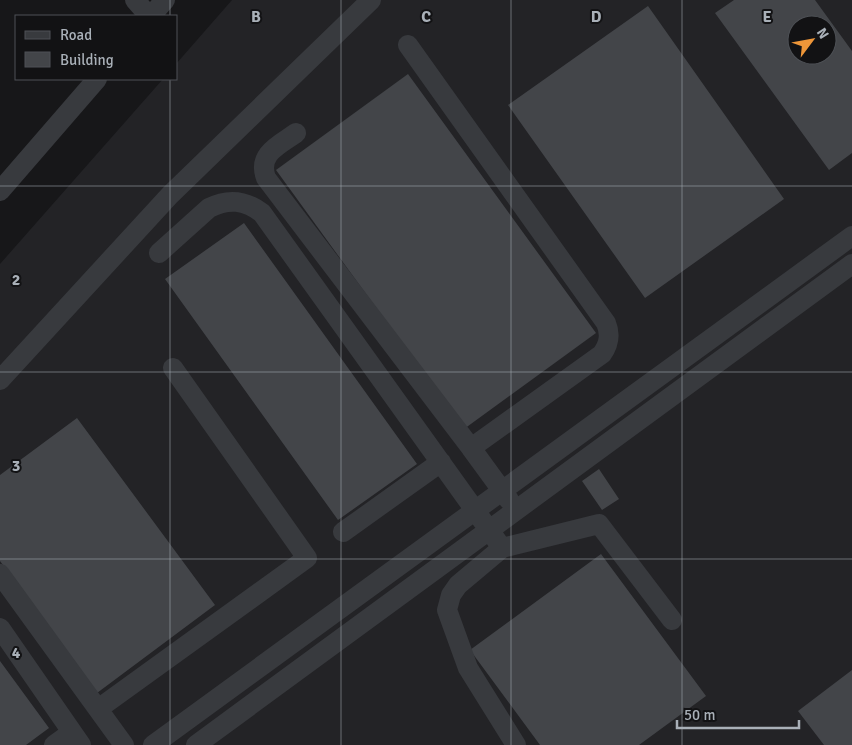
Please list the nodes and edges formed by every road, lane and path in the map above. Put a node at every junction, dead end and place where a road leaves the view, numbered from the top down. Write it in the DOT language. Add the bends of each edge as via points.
graph roads {
  1 [pos="135,0"];
  2 [pos="165,0"];
  3 [pos="371,0"];
  4 [pos="149,15"];
  5 [pos="151,15"];
  6 [pos="408,45"];
  7 [pos="96,80"];
  8 [pos="296,133"];
  9 [pos="0,191"];
  10 [pos="852,236"];
  11 [pos="159,253"];
  12 [pos="852,264"];
  13 [pos="173,368"];
  14 [pos="0,380"];
  15 [pos="471,448"];
  16 [pos="441,462"];
  17 [pos="502,491"];
  18 [pos="475,510"];
  19 [pos="516,510"];
  20 [pos="489,530"];
  21 [pos="343,532"];
  22 [pos="502,548"];
  23 [pos="0,574"];
  24 [pos="672,620"];
  25 [pos="0,628"];
  26 [pos="98,709"];
  27 [pos="77,738"];
  28 [pos="173,739"];
  29 [pos="54,745"];
  30 [pos="124,745"];
  31 [pos="153,745"];
  32 [pos="196,745"];
  33 [pos="516,745"];
  1 -- 4 [label="street"];
  2 -- 5 [label="street"];
  3 -- 14 [label="street" via="170,195"];
  6 -- 15 [label="street" via="609,330 608,343 602,354"];
  7 -- 9 [label="street"];
  8 -- 15 [label="street" via="266,156 266,178"];
  10 -- 17 [label="street"];
  11 -- 16 [label="street" via="209,208 236,201 254,207 262,213"];
  12 -- 19 [label="street"];
  13 -- 26 [label="street" via="307,558"];
  15 -- 17 [label="street"];
  16 -- 18 [label="street"];
  16 -- 21 [label="street"];
  17 -- 18 [label="street"];
  17 -- 19 [label="street"];
  18 -- 20 [label="street"];
  18 -- 28 [label="street"];
  19 -- 20 [label="street"];
  20 -- 22 [label="street"];
  20 -- 32 [label="street"];
  22 -- 24 [label="street" via="599,524"];
  22 -- 33 [label="street" via="458,585 447,610 468,668"];
  23 -- 26 [label="street"];
  25 -- 27 [label="street"];
  26 -- 30 [label="street"];
  27 -- 29 [label="street"];
  28 -- 31 [label="street"];
}
